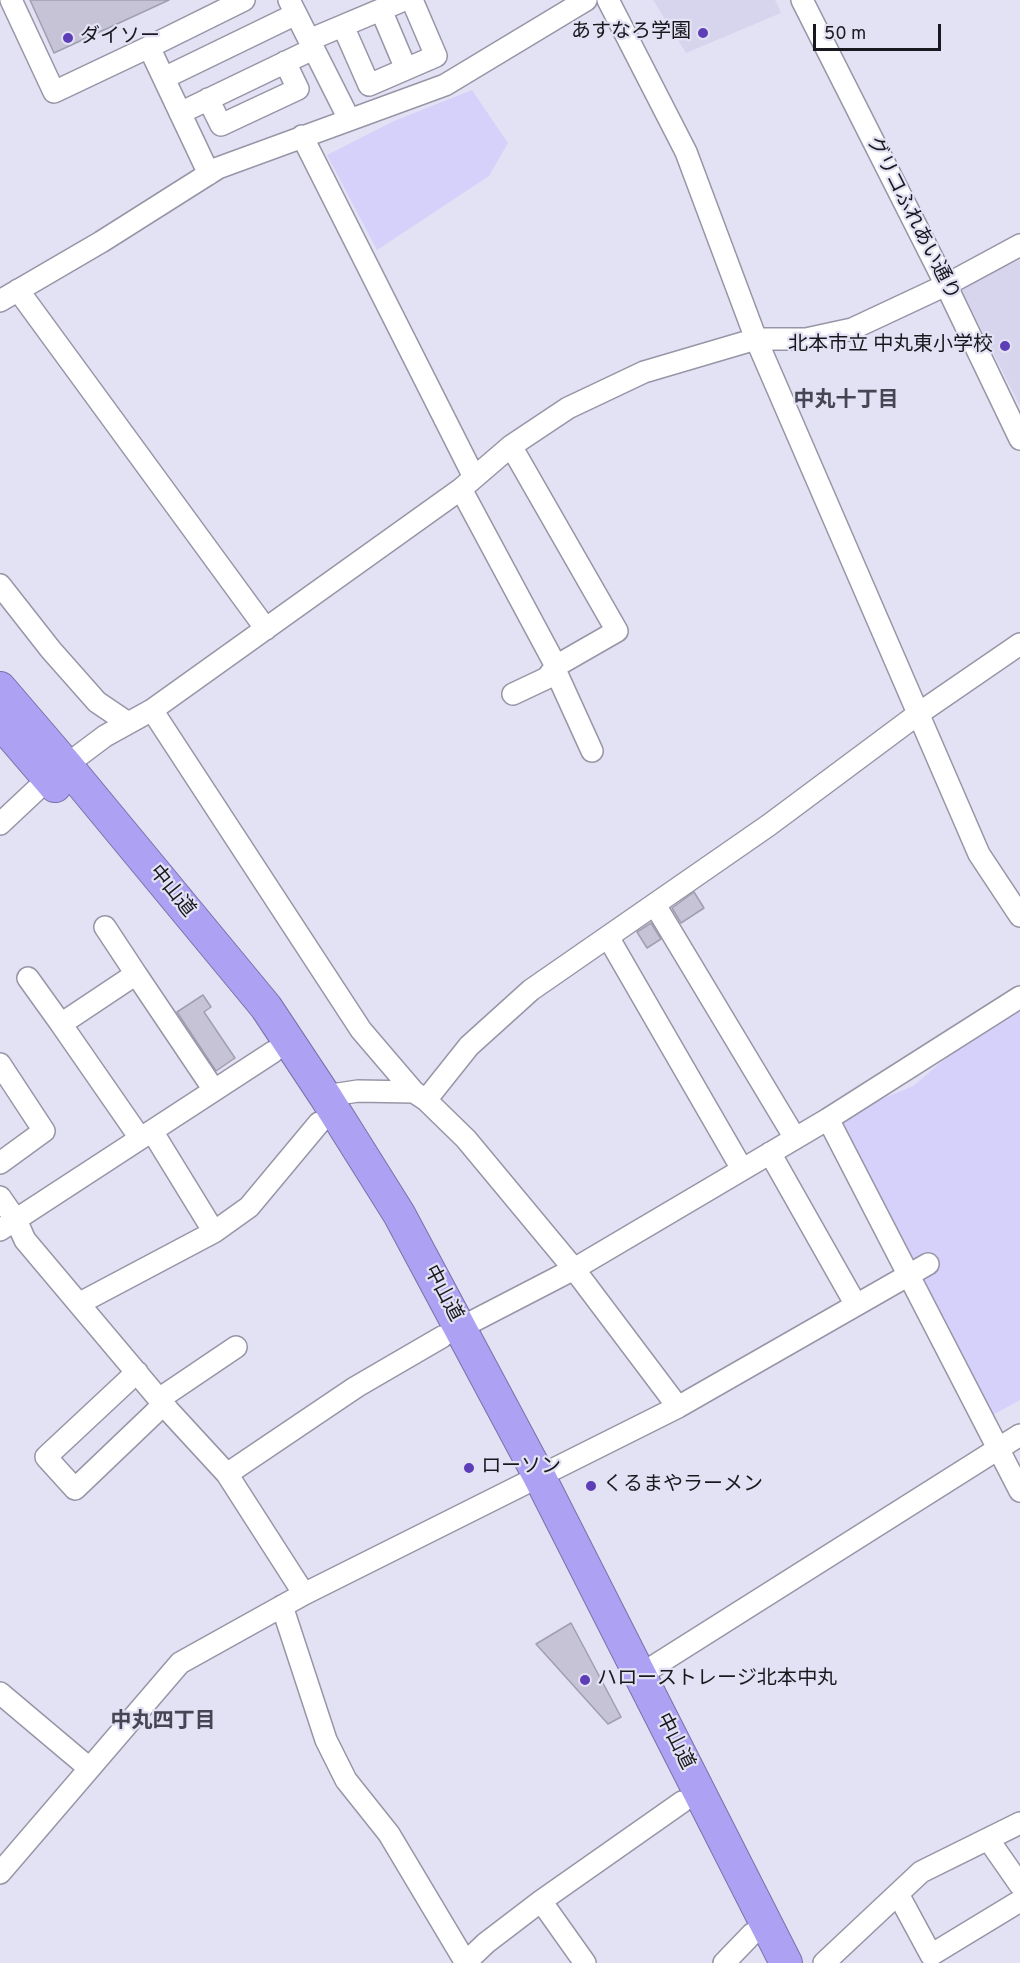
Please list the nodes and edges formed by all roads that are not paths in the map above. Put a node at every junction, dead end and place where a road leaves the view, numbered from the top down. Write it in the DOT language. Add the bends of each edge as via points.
graph roads {
  1 [pos="11,0"];
  2 [pos="244,0"];
  3 [pos="404,0"];
  4 [pos="412,0"];
  5 [pos="586,0"];
  6 [pos="608,0"];
  7 [pos="802,0"];
  8 [pos="292,7"];
  9 [pos="381,10"];
  10 [pos="343,26"];
  11 [pos="311,44"];
  12 [pos="149,47"];
  13 [pos="285,62"];
  14 [pos="406,69"];
  15 [pos="164,78"];
  16 [pos="208,99"];
  17 [pos="180,113"];
  18 [pos="349,119"];
  19 [pos="302,136"];
  20 [pos="209,174"];
  21 [pos="1020,245"];
  22 [pos="946,285"];
  23 [pos="9,296"];
  24 [pos="756,339"];
  25 [pos="1020,439"];
  26 [pos="511,446"];
  27 [pos="467,483"];
  28 [pos="0,585"];
  29 [pos="266,629"];
  30 [pos="1020,644"];
  31 [pos="556,666"];
  32 [pos="0,688"];
  33 [pos="513,694"];
  34 [pos="152,710"];
  35 [pos="918,714"];
  36 [pos="0,722"];
  37 [pos="128,723"];
  38 [pos="592,751"];
  39 [pos="58,772"];
  40 [pos="0,824"];
  41 [pos="655,904"];
  42 [pos="1020,916"];
  43 [pos="105,927"];
  44 [pos="608,937"];
  45 [pos="136,974"];
  46 [pos="28,978"];
  47 [pos="1020,997"];
  48 [pos="61,1024"];
  49 [pos="273,1052"];
  50 [pos="0,1064"];
  51 [pos="213,1090"];
  52 [pos="420,1096"];
  53 [pos="322,1109"];
  54 [pos="828,1119"];
  55 [pos="146,1135"];
  56 [pos="795,1138"];
  57 [pos="770,1153"];
  58 [pos="0,1163"];
  59 [pos="742,1169"];
  60 [pos="0,1197"];
  61 [pos="8,1225"];
  62 [pos="214,1232"];
  63 [pos="928,1264"];
  64 [pos="574,1269"];
  65 [pos="909,1276"];
  66 [pos="80,1304"];
  67 [pos="856,1305"];
  68 [pos="451,1333"];
  69 [pos="236,1347"];
  70 [pos="137,1372"];
  71 [pos="161,1402"];
  72 [pos="678,1407"];
  73 [pos="1020,1435"];
  74 [pos="998,1449"];
  75 [pos="227,1474"];
  76 [pos="529,1482"];
  77 [pos="1020,1491"];
  78 [pos="304,1594"];
  79 [pos="282,1606"];
  80 [pos="640,1675"];
  81 [pos="0,1693"];
  82 [pos="88,1768"];
  83 [pos="682,1802"];
  84 [pos="1020,1823"];
  85 [pos="988,1839"];
  86 [pos="0,1873"];
  87 [pos="1020,1885"];
  88 [pos="898,1894"];
  89 [pos="541,1900"];
  90 [pos="1020,1900"];
  91 [pos="752,1934"];
  92 [pos="466,1963"];
  93 [pos="585,1963"];
  94 [pos="724,1963"];
  95 [pos="767,1963"];
  96 [pos="786,1963"];
  97 [pos="824,1963"];
  1 -- 12 [label="street" via="54,92"];
  2 -- 12 [label="street"];
  3 -- 9 [label="street"];
  4 -- 14 [label="street" via="436,56"];
  5 -- 18 [label="street" via="445,85"];
  6 -- 24 [label="street" via="686,152"];
  7 -- 22 [label="street, グリコふれあい通り"];
  8 -- 11 [label="street"];
  8 -- 15 [label="street"];
  9 -- 10 [label="street"];
  9 -- 14 [label="street"];
  10 -- 11 [label="street"];
  10 -- 14 [label="street" via="369,85"];
  11 -- 13 [label="street"];
  11 -- 18 [label="street"];
  12 -- 15 [label="street"];
  13 -- 16 [label="street"];
  13 -- 16 [label="street" via="298,89 221,125"];
  15 -- 17 [label="street"];
  16 -- 17 [label="street"];
  17 -- 20 [label="street"];
  18 -- 19 [label="street"];
  19 -- 20 [label="street"];
  19 -- 27 [label="street"];
  20 -- 23 [label="street"];
  21 -- 22 [label="street"];
  22 -- 24 [label="street" via="852,329 806,339"];
  22 -- 25 [label="street, グリコふれあい通り"];
  23 -- 29 [label="street"];
  24 -- 26 [label="street" via="644,372 568,408"];
  24 -- 35 [label="street"];
  26 -- 27 [label="street"];
  26 -- 31 [label="street" via="617,631"];
  27 -- 29 [label="street"];
  27 -- 31 [label="street"];
  28 -- 37 [label="street" via="97,702"];
  29 -- 34 [label="street"];
  30 -- 35 [label="street"];
  31 -- 33 [label="street" via="547,678"];
  31 -- 38 [label="street"];
  32 -- 39 [label="highway, 中山道"];
  34 -- 37 [label="street"];
  34 -- 52 [label="street" via="361,1030"];
  35 -- 41 [label="street"];
  35 -- 42 [label="street" via="979,854"];
  36 -- 39 [label="highway, 中山道"];
  37 -- 39 [label="street"];
  39 -- 40 [label="street"];
  39 -- 49 [label="highway, 中山道"];
  39 -- 53 [label="highway, 中山道" via="266,1007"];
  41 -- 44 [label="street"];
  41 -- 56 [label="street"];
  43 -- 45 [label="street"];
  44 -- 52 [label="street" via="531,990"];
  44 -- 59 [label="street"];
  45 -- 48 [label="street"];
  45 -- 51 [label="street"];
  46 -- 48 [label="street"];
  47 -- 54 [label="street"];
  48 -- 55 [label="street"];
  49 -- 51 [label="street"];
  49 -- 53 [label="highway, 中山道"];
  50 -- 58 [label="street" via="44,1131"];
  51 -- 55 [label="street"];
  52 -- 53 [label="street" via="358,1091"];
  52 -- 64 [label="street" via="466,1139"];
  53 -- 62 [label="street" via="249,1207"];
  53 -- 68 [label="highway, 中山道" via="399,1214"];
  54 -- 56 [label="street"];
  54 -- 65 [label="street"];
  55 -- 61 [label="street"];
  55 -- 62 [label="street"];
  56 -- 57 [label="street"];
  57 -- 59 [label="street"];
  57 -- 67 [label="street"];
  59 -- 64 [label="street"];
  60 -- 61 [label="street"];
  61 -- 66 [label="street"];
  62 -- 66 [label="street"];
  63 -- 65 [label="street"];
  64 -- 68 [label="street"];
  64 -- 72 [label="street"];
  65 -- 67 [label="street"];
  65 -- 74 [label="street"];
  66 -- 70 [label="street"];
  67 -- 72 [label="street"];
  68 -- 75 [label="street" via="356,1387"];
  68 -- 76 [label="highway, 中山道"];
  69 -- 71 [label="street"];
  70 -- 71 [label="street"];
  70 -- 71 [label="street" via="46,1456 75,1489"];
  71 -- 75 [label="street"];
  72 -- 76 [label="street"];
  73 -- 74 [label="street"];
  74 -- 77 [label="street"];
  74 -- 80 [label="street"];
  75 -- 78 [label="street"];
  76 -- 78 [label="street"];
  76 -- 80 [label="highway, 中山道"];
  76 -- 83 [label="highway, 中山道"];
  78 -- 79 [label="street"];
  79 -- 82 [label="street" via="180,1663"];
  79 -- 92 [label="street" via="326,1740 346,1780 389,1834"];
  80 -- 96 [label="highway, 中山道"];
  81 -- 82 [label="street"];
  82 -- 86 [label="street"];
  83 -- 89 [label="street"];
  83 -- 91 [label="highway, 中山道"];
  84 -- 85 [label="street"];
  85 -- 87 [label="street"];
  85 -- 88 [label="street" via="921,1872"];
  88 -- 90 [label="street" via="932,1955"];
  88 -- 97 [label="street"];
  89 -- 92 [label="street"];
  89 -- 93 [label="street"];
  91 -- 94 [label="street"];
  91 -- 95 [label="highway, 中山道"];
}
